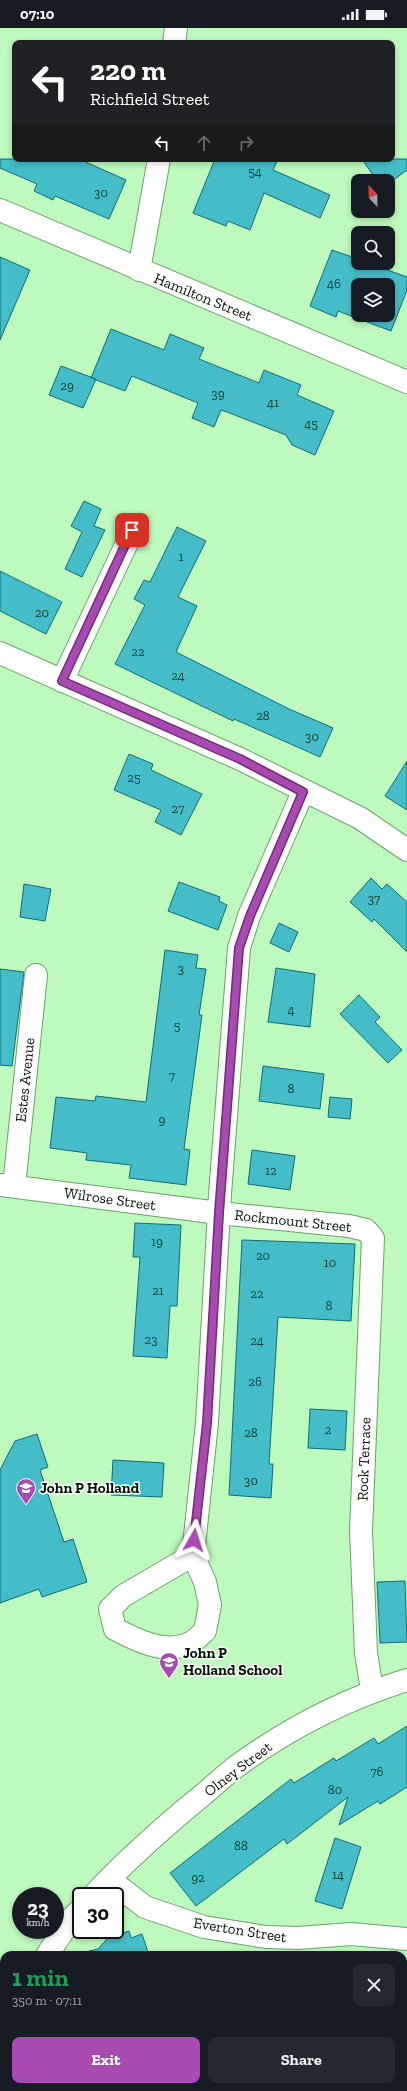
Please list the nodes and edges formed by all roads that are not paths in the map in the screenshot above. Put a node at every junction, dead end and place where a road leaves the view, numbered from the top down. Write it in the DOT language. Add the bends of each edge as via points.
graph roads {
  1 [pos="176,28"];
  2 [pos="174,40"];
  3 [pos="159,162"];
  4 [pos="0,210"];
  5 [pos="140,270"];
  6 [pos="407,382"];
  7 [pos="132,530"];
  8 [pos="0,653"];
  9 [pos="62,681"];
  10 [pos="303,792"];
  11 [pos="407,850"];
  12 [pos="36,975"];
  13 [pos="7,1185"];
  14 [pos="219,1213"];
  15 [pos="366,1230"];
  16 [pos="193,1555"];
  17 [pos="407,1680"];
  18 [pos="372,1690"];
  19 [pos="109,1879"];
  20 [pos="101,1887"];
  21 [pos="72,1918"];
  22 [pos="407,1939"];
  23 [pos="50,1951"];
  1 -- 2 [label="street"];
  3 -- 5 [label="street"];
  4 -- 5 [label="street, Hamilton Street"];
  5 -- 6 [label="street, Hamilton Street"];
  7 -- 9 [label="street"];
  8 -- 9 [label="street"];
  9 -- 10 [label="street" via="240,759"];
  10 -- 11 [label="street" via="360,818"];
  10 -- 14 [label="street" via="239,948"];
  12 -- 13 [label="street, Estes Avenue"];
  13 -- 14 [label="street, Wilrose Street"];
  14 -- 15 [label="street, Rockmount Street" via="349,1226"];
  14 -- 16 [label="street" via="207,1423"];
  15 -- 18 [label="street, Rock Terrace" via="373,1238 361,1531 366,1653"];
  16 -- 16 [label="street" via="123,1596 110,1609 115,1629 152,1645 172,1647 190,1643 205,1632 210,1605 205,1582"];
  17 -- 18 [label="street, Olney Street"];
  18 -- 19 [label="street, Olney Street" via="320,1714 237,1766 158,1833"];
  19 -- 20 [label="street, Olney Street"];
  19 -- 22 [label="street, Everton Street" via="145,1907 204,1927 266,1937 298,1938 350,1934"];
  21 -- 23 [label="street"];
}
